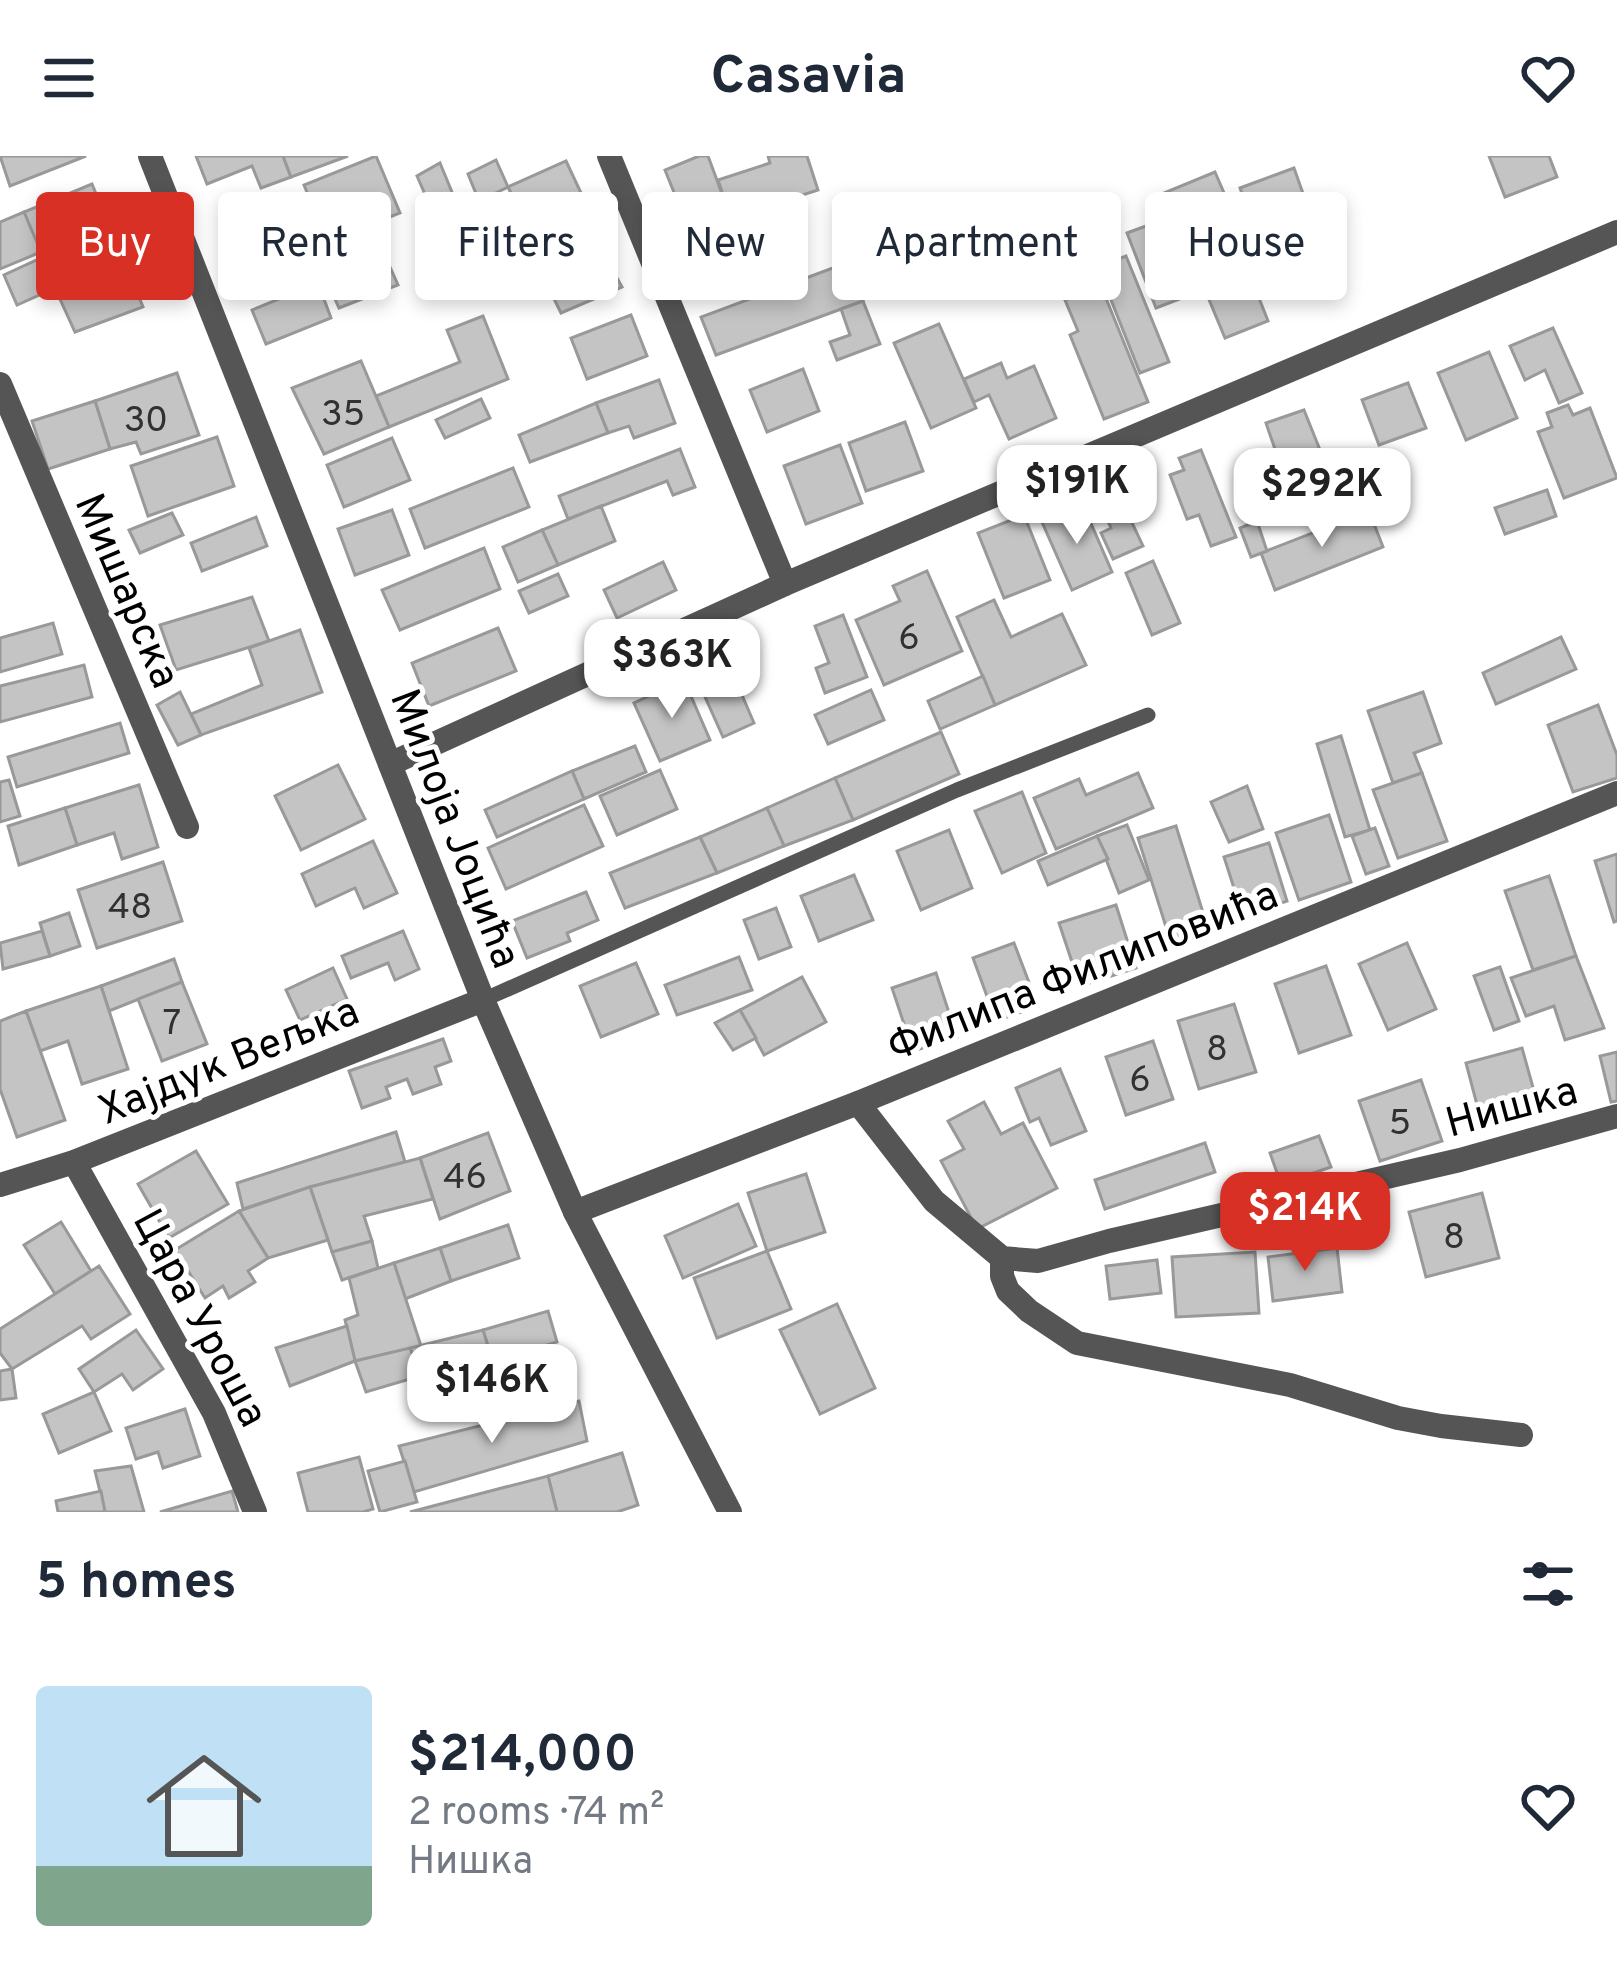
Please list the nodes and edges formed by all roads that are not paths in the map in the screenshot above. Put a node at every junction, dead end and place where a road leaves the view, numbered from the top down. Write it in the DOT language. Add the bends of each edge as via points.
graph roads {
  1 [pos="150,156"];
  2 [pos="609,156"];
  3 [pos="1617,232"];
  4 [pos="0,383"];
  5 [pos="785,584"];
  6 [pos="1148,715"];
  7 [pos="390,764"];
  8 [pos="1617,793"];
  9 [pos="187,827"];
  10 [pos="483,1000"];
  11 [pos="858,1103"];
  12 [pos="1617,1116"];
  13 [pos="74,1162"];
  14 [pos="0,1185"];
  15 [pos="575,1212"];
  16 [pos="1002,1258"];
  17 [pos="1522,1435"];
  18 [pos="255,1512"];
  19 [pos="730,1512"];
  1 -- 7 [label="street, Милоја Јоцића"];
  2 -- 5 [label="street"];
  3 -- 5 [label="street"];
  4 -- 9 [label="street, Мишарска"];
  5 -- 7 [label="street"];
  6 -- 10 [label="lane" via="957,790"];
  7 -- 10 [label="street, Милоја Јоцића"];
  8 -- 11 [label="street, Филипа Филиповића"];
  10 -- 13 [label="street, Хајдук Вељка"];
  10 -- 15 [label="street, Милоја Јоцића"];
  11 -- 15 [label="street, Филипа Филиповића"];
  11 -- 16 [label="street" via="934,1201"];
  12 -- 16 [label="street, Нишка" via="1038,1261"];
  13 -- 14 [label="street, Хајдук Вељка"];
  13 -- 18 [label="street, Цара Уроша" via="214,1413"];
  15 -- 19 [label="street, Милоја Јоцића"];
  16 -- 17 [label="street" via="1008,1291 1077,1343 1290,1385 1420,1422"];
}
